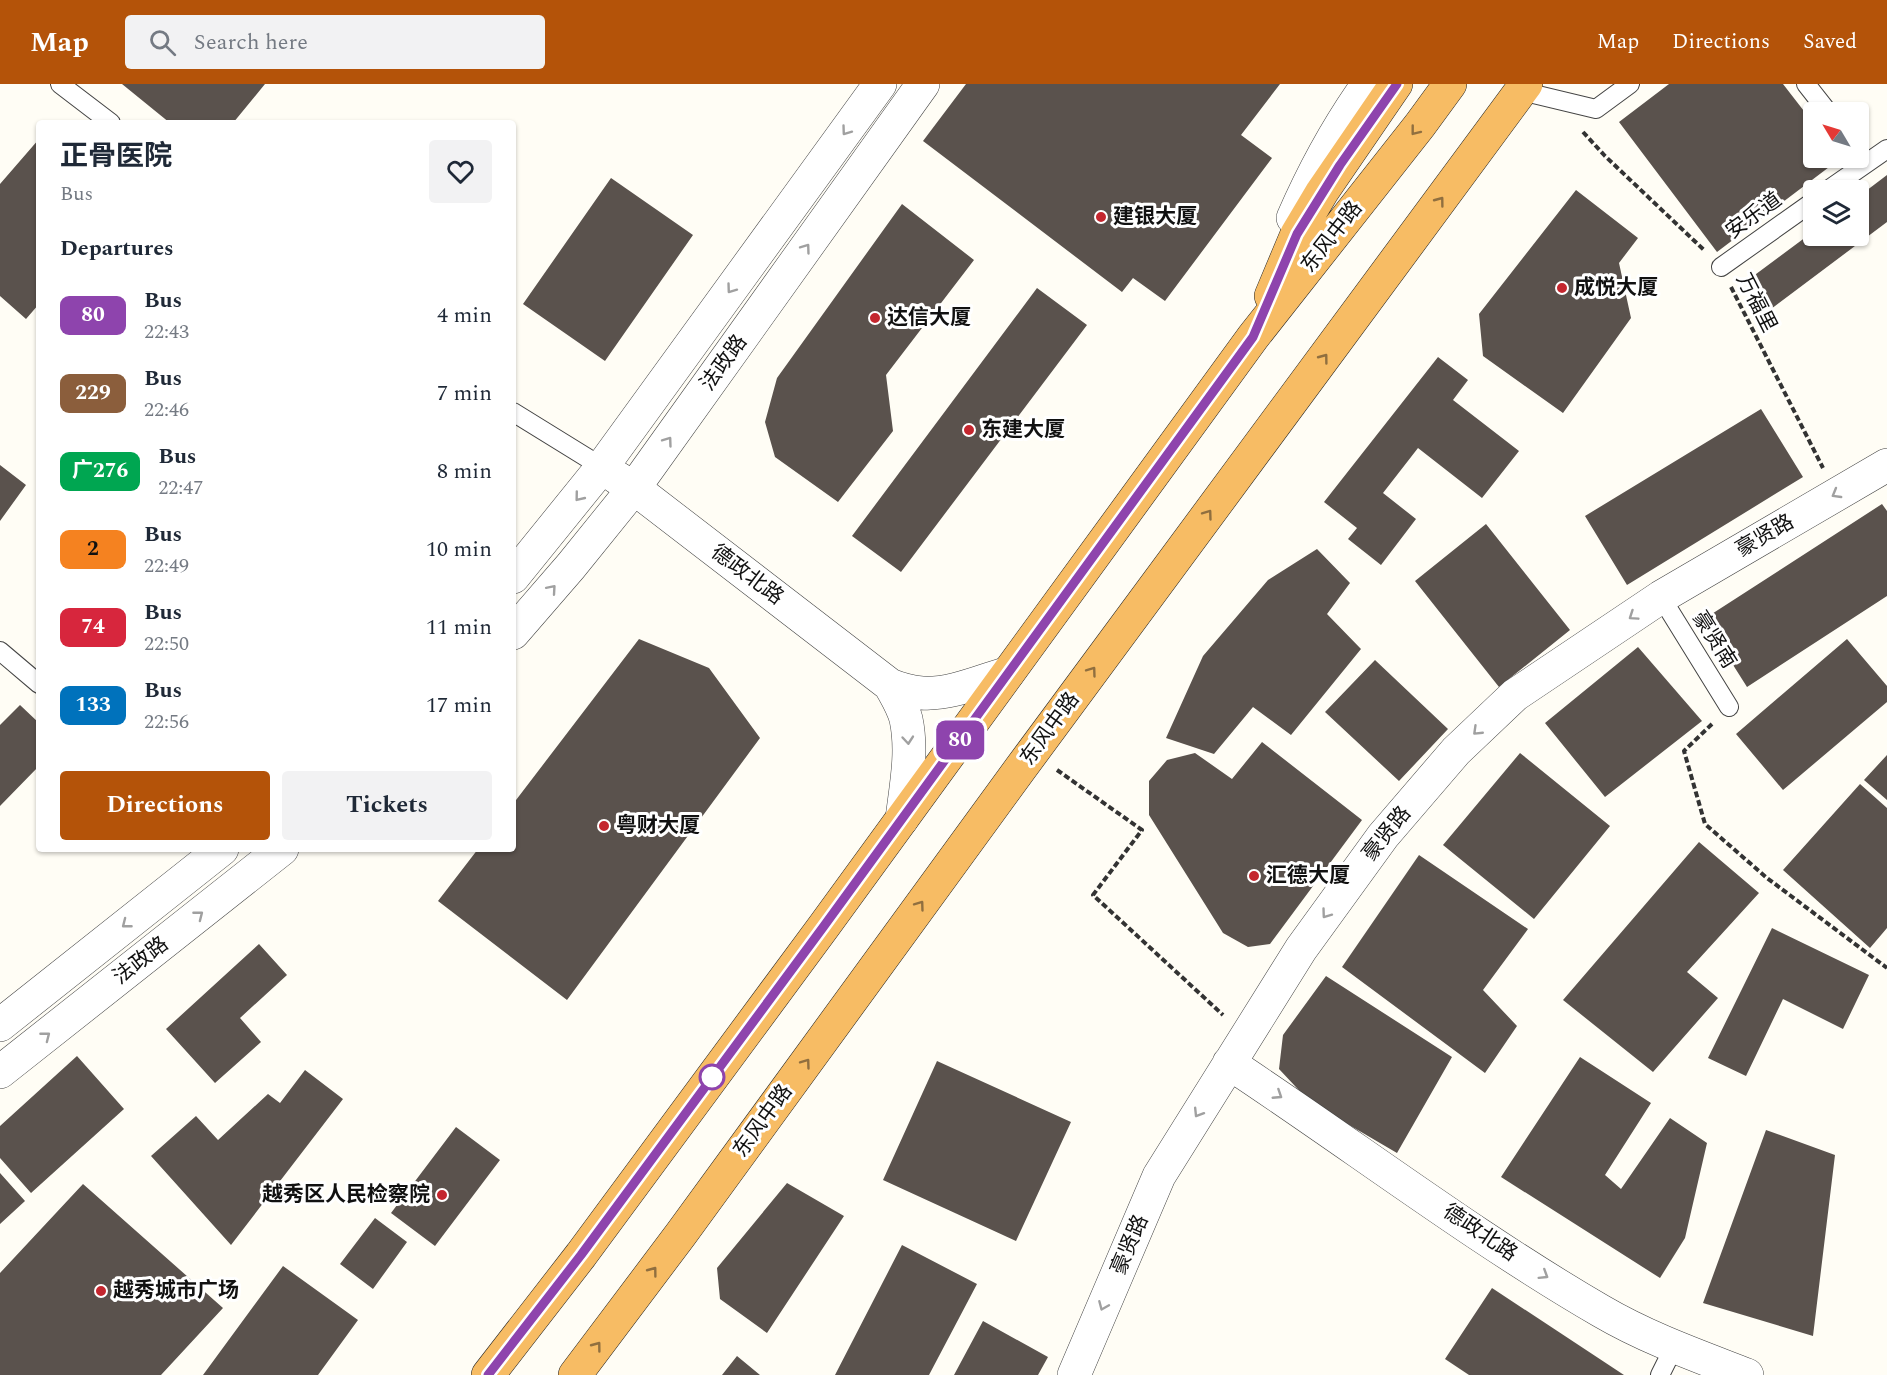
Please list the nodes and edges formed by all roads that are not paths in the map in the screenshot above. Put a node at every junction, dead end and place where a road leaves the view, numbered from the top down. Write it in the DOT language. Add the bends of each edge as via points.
graph roads {
  1 [pos="60,84"];
  2 [pos="880,84"];
  3 [pos="923,84"];
  4 [pos="1450,84"];
  5 [pos="1630,84"];
  6 [pos="1806,84"];
  7 [pos="1523,87"];
  8 [pos="1382,91"];
  9 [pos="1820,102"];
  10 [pos="107,120"];
  11 [pos="1887,148"];
  12 [pos="1869,155"];
  13 [pos="1851,168"];
  14 [pos="1839,180"];
  15 [pos="1803,209"];
  16 [pos="1721,267"];
  17 [pos="1253,337"];
  18 [pos="516,414"];
  19 [pos="1887,465"];
  20 [pos="602,467"];
  21 [pos="634,488"];
  22 [pos="516,573"];
  23 [pos="1661,597"];
  24 [pos="516,630"];
  25 [pos="0,651"];
  26 [pos="1008,673"];
  27 [pos="36,681"];
  28 [pos="890,685"];
  29 [pos="1730,707"];
  30 [pos="902,819"];
  31 [pos="215,852"];
  32 [pos="278,852"];
  33 [pos="0,1024"];
  34 [pos="1229,1063"];
  35 [pos="0,1072"];
  36 [pos="1667,1361"];
  37 [pos="488,1375"];
  38 [pos="575,1375"];
  39 [pos="1074,1375"];
  40 [pos="1747,1375"];
  1 -- 10 [label="lane"];
  2 -- 20 [label="street, 法政路, one-way"];
  21 -- 3 [label="street, 法政路, one-way"];
  4 -- 17 [label="highway, 东风中路, one-way"];
  5 -- 7 [label="lane" via="1596,109"];
  6 -- 9 [label="lane"];
  38 -- 7 [label="highway, 东风中路, one-way"];
  8 -- 17 [label="highway" via="1297,234"];
  11 -- 12 [label="lane"];
  13 -- 14 [label="lane"];
  15 -- 16 [label="lane, 安乐道"];
  17 -- 26 [label="highway, 东风中路"];
  18 -- 20 [label="lane"];
  19 -- 23 [label="street, 豪贤路, one-way"];
  20 -- 21 [label="street, 德政北路"];
  20 -- 22 [label="street, 法政路, one-way"];
  24 -- 21 [label="street, 法政路, one-way"];
  21 -- 28 [label="street, 德政北路"];
  23 -- 29 [label="lane, 豪贤南"];
  23 -- 34 [label="street, 豪贤路, one-way" via="1515,695 1456,751 1383,836 1301,949"];
  25 -- 27 [label="lane"];
  26 -- 28 [label="street" via="935,692 914,692"];
  26 -- 30 [label="highway, 东风中路"];
  28 -- 30 [label="street, one-way" via="906,718 908,737"];
  30 -- 37 [label="highway, 东风中路"];
  31 -- 33 [label="street, 法政路, one-way"];
  35 -- 32 [label="street, 法政路, one-way"];
  34 -- 36 [label="street, 德政北路, one-way" via="1485,1238 1602,1312"];
  34 -- 39 [label="street, 豪贤路, one-way" via="1159,1176"];
  36 -- 40 [label="street, 德政北路"];
}
